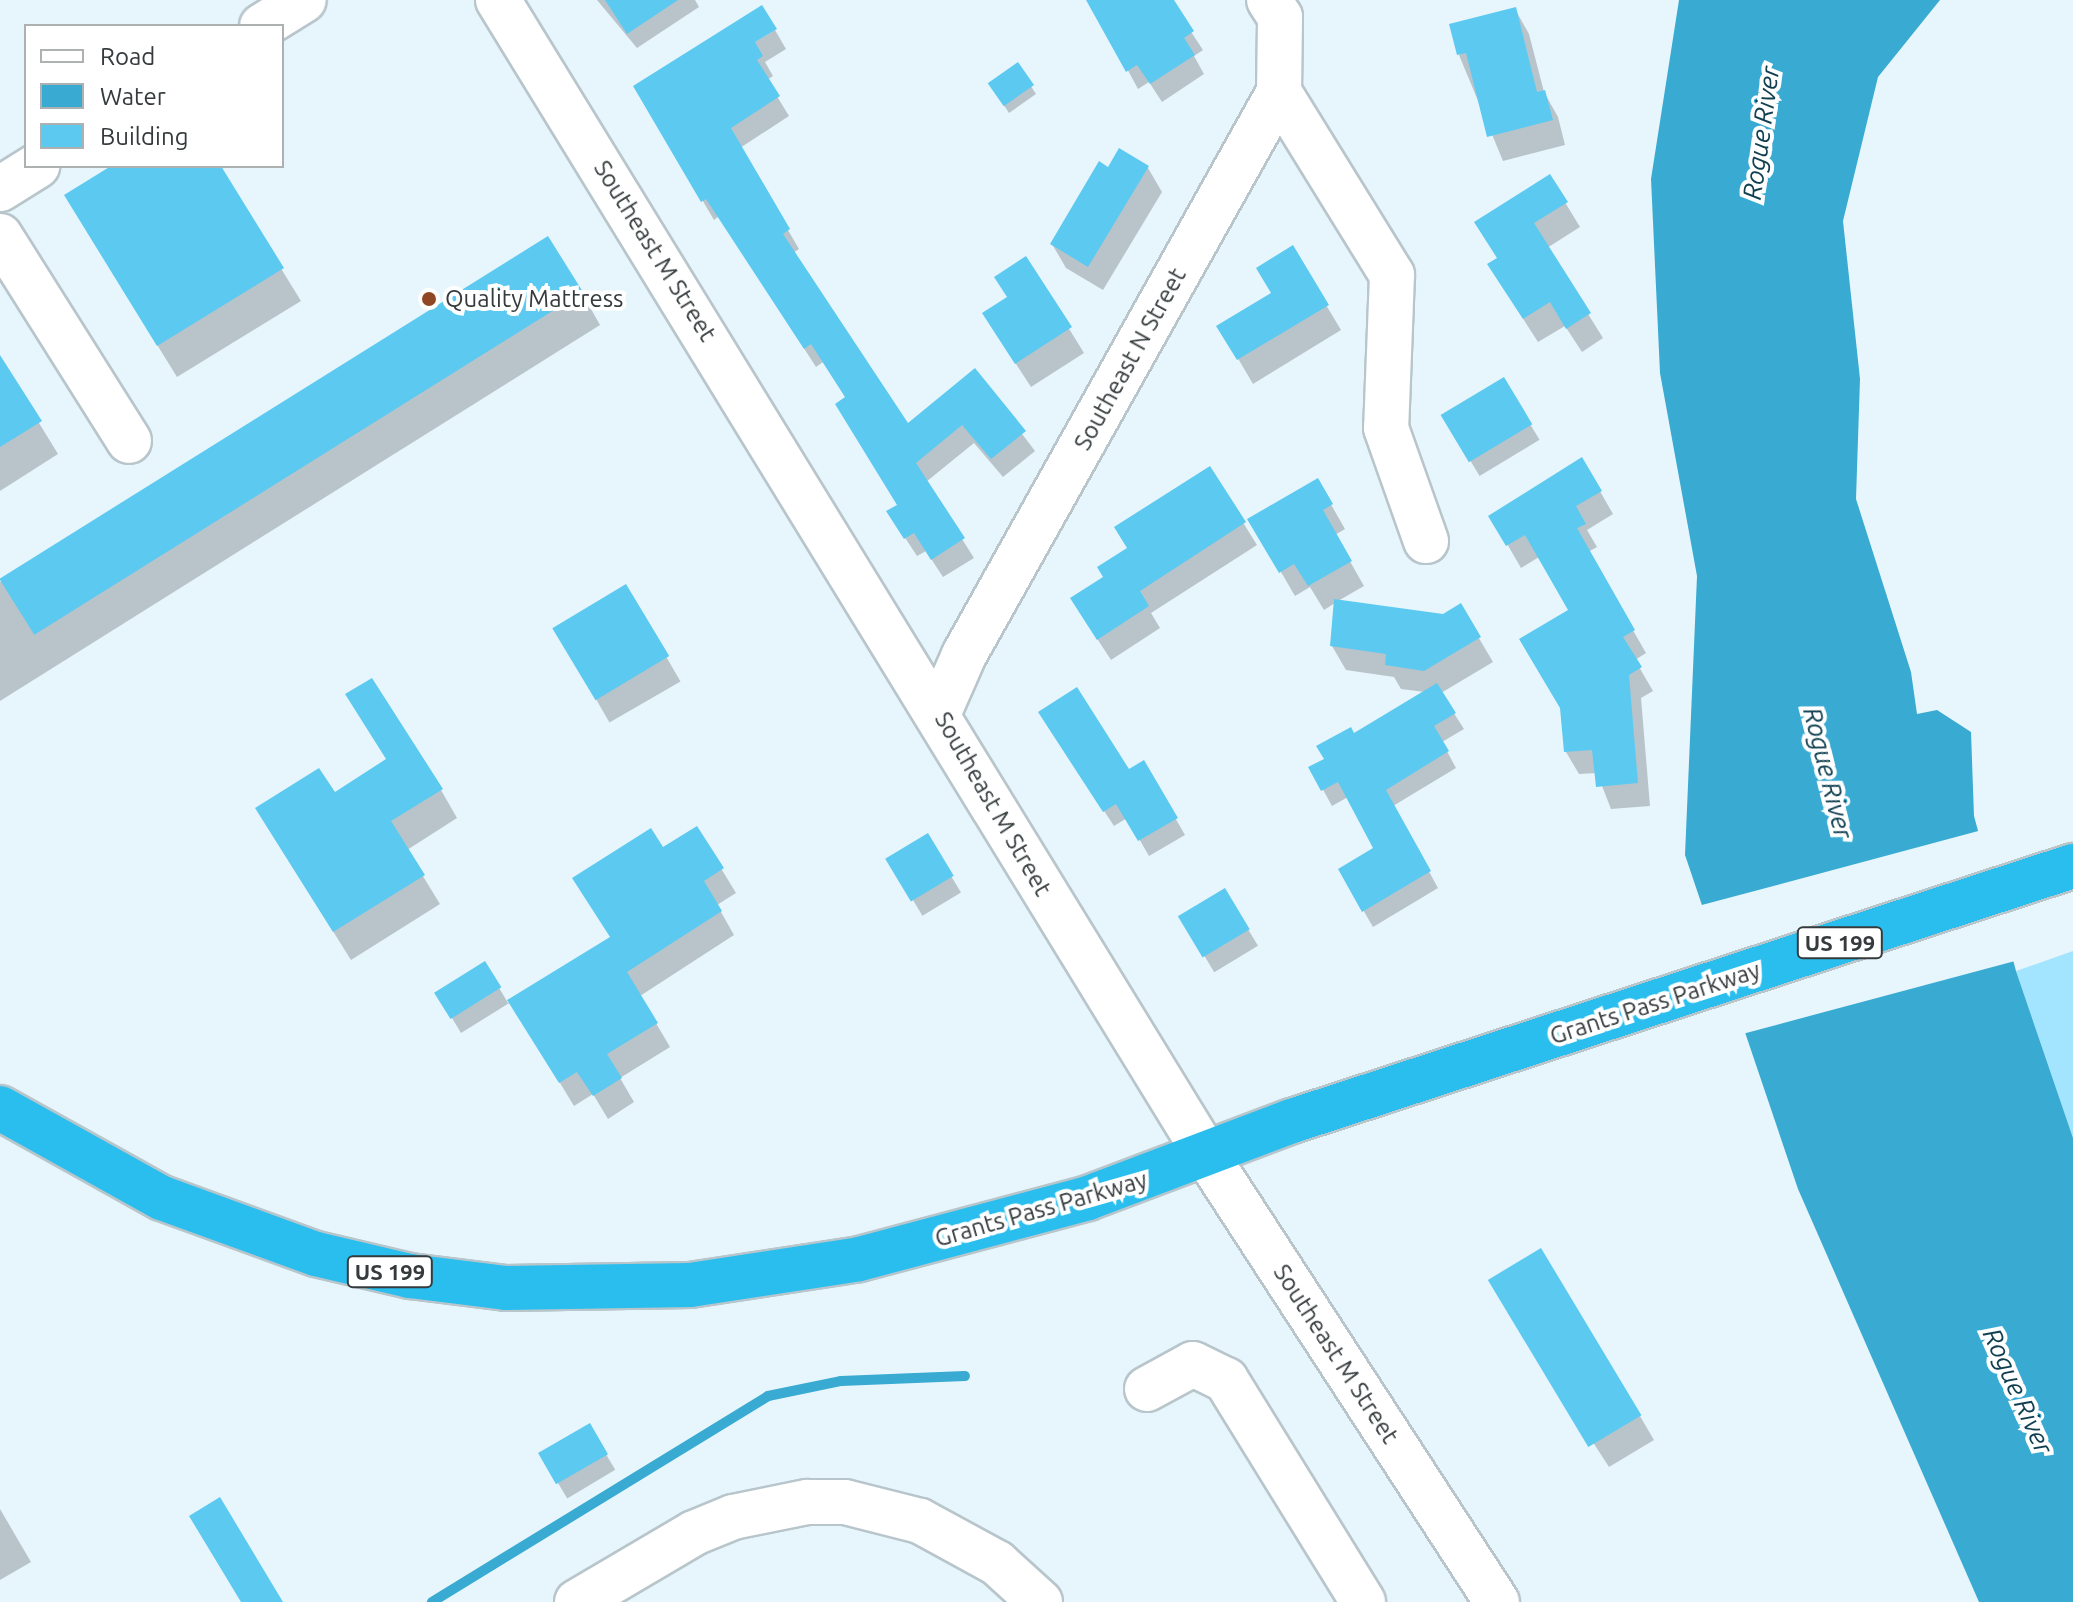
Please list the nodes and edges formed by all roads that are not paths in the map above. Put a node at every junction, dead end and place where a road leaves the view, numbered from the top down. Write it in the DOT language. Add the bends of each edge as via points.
graph roads {
  1 [pos="304,0"];
  2 [pos="498,0"];
  3 [pos="1269,0"];
  4 [pos="265,24"];
  5 [pos="1279,92"];
  6 [pos="34,168"];
  7 [pos="0,189"];
  8 [pos="0,236"];
  9 [pos="129,441"];
  10 [pos="1426,541"];
  11 [pos="939,712"];
  12 [pos="2073,866"];
  13 [pos="0,1108"];
  14 [pos="1207,1156"];
  15 [pos="1147,1389"];
  16 [pos="577,1602"];
  17 [pos="1040,1602"];
  18 [pos="1363,1602"];
  19 [pos="1497,1602"];
  1 -- 4 [label="street"];
  2 -- 11 [label="street, Southeast M Street"];
  3 -- 5 [label="street, Southeast N Street" via="1280,17"];
  5 -- 10 [label="street" via="1392,275 1386,428"];
  5 -- 11 [label="street, Southeast N Street" via="964,655"];
  6 -- 7 [label="street"];
  8 -- 9 [label="street"];
  11 -- 14 [label="street, Southeast M Street"];
  12 -- 14 [label="highway, Grants Pass Parkway / US 199" via="1292,1121"];
  13 -- 14 [label="highway, Grants Pass Parkway / US 199" via="113,1174 267,1239 381,1270 506,1288 652,1288 813,1268 1044,1211"];
  14 -- 19 [label="street, Southeast M Street"];
  15 -- 18 [label="street" via="1193,1364 1226,1380"];
  16 -- 17 [label="street" via="694,1533 733,1517 807,1502 845,1502 920,1521 997,1563"];
}
